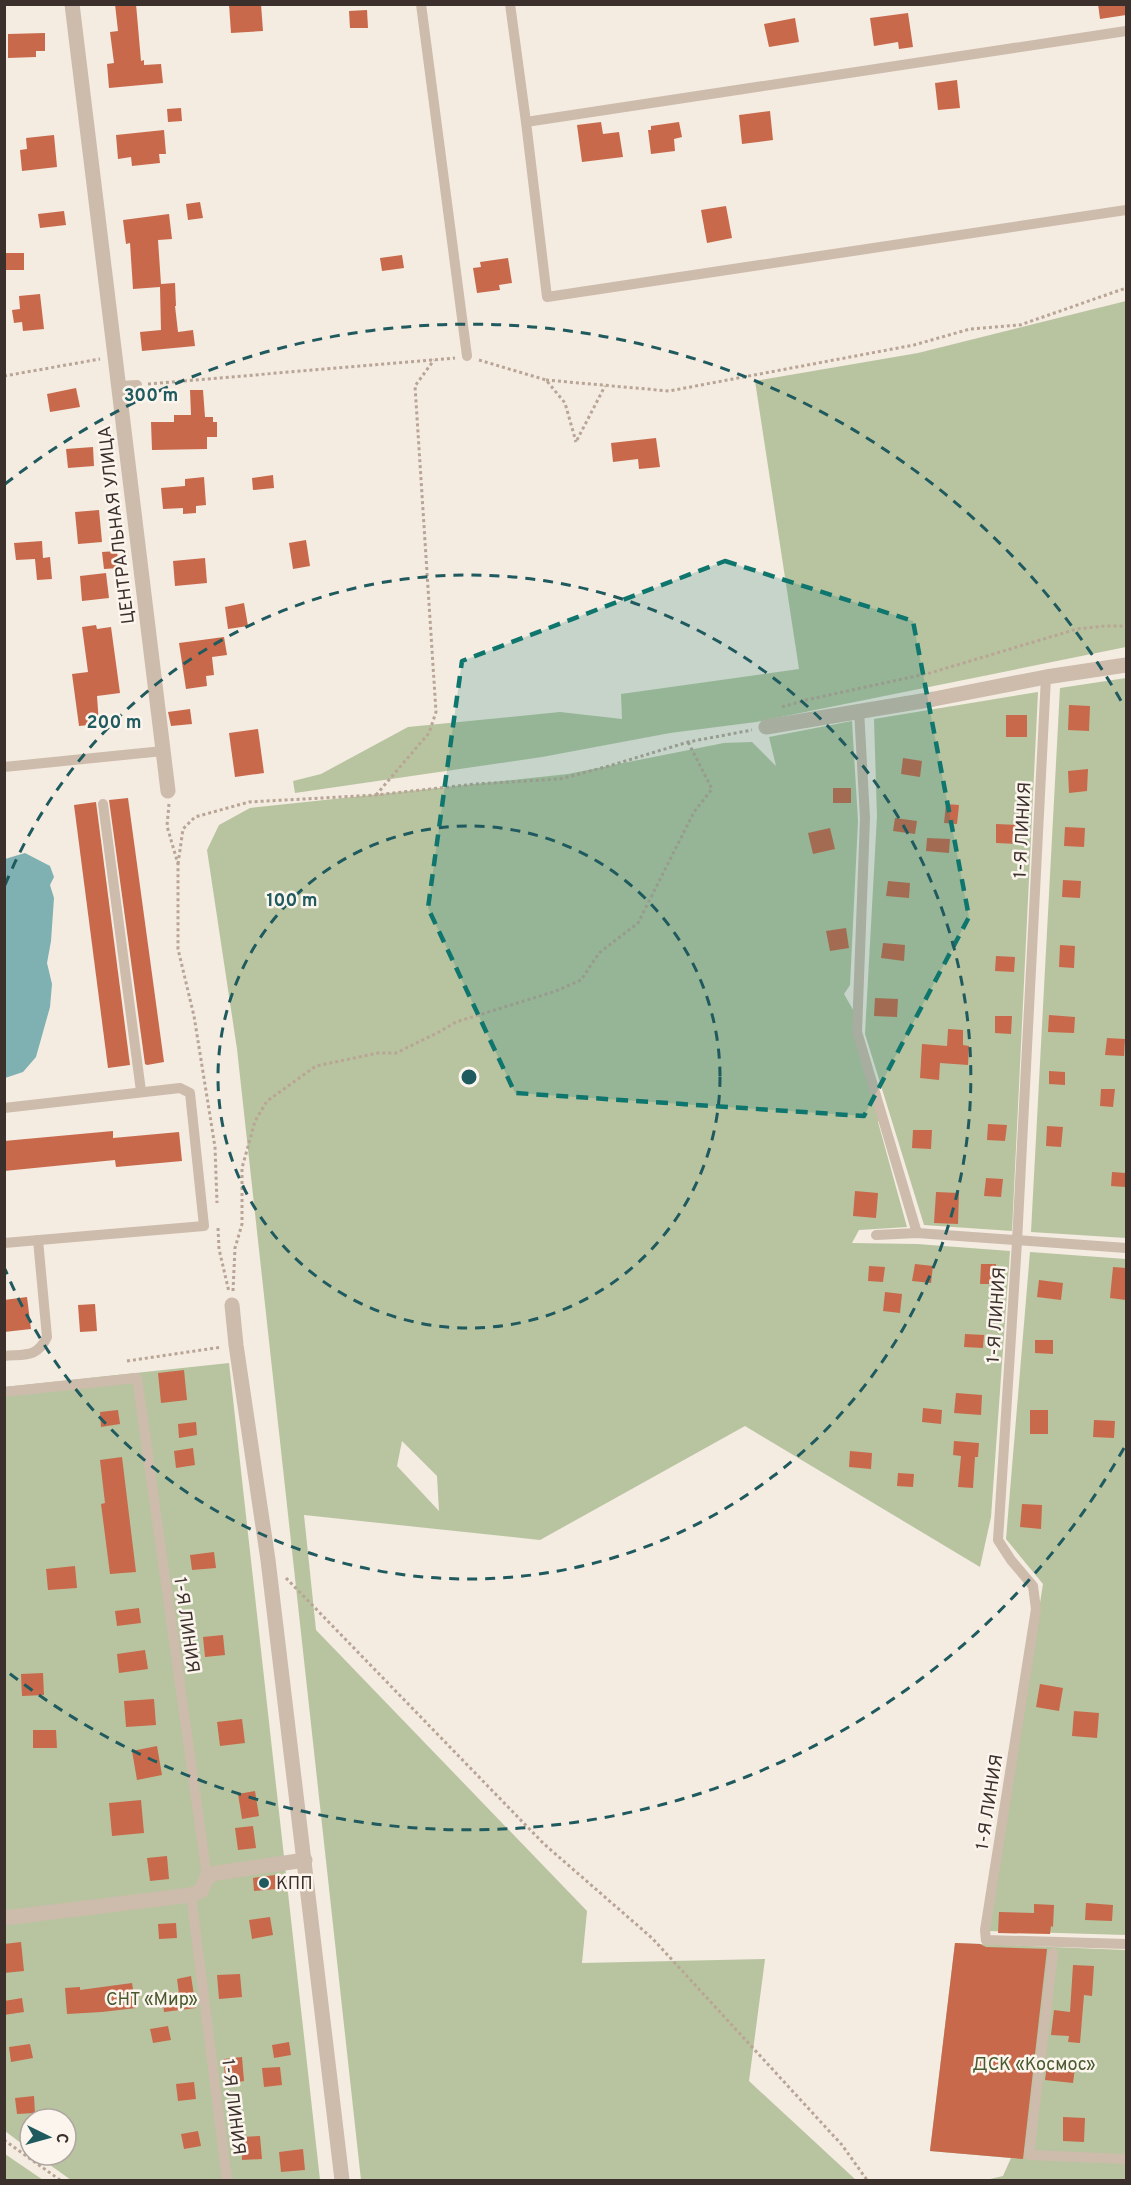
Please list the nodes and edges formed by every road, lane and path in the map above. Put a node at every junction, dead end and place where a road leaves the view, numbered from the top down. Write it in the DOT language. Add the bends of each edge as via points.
graph roads {
  1 [pos="72,4"];
  2 [pos="422,4"];
  3 [pos="510,4"];
  4 [pos="1126,31"];
  5 [pos="526,122"];
  6 [pos="1126,210"];
  7 [pos="1126,288"];
  8 [pos="467,356"];
  9 [pos="116,357"];
  10 [pos="434,360"];
  11 [pos="4,376"];
  12 [pos="546,380"];
  13 [pos="137,385"];
  14 [pos="119,386"];
  15 [pos="605,386"];
  16 [pos="1126,626"];
  17 [pos="1126,665"];
  18 [pos="1046,677"];
  19 [pos="777,709"];
  20 [pos="859,710"];
  21 [pos="761,725"];
  22 [pos="749,730"];
  23 [pos="688,742"];
  24 [pos="163,751"];
  25 [pos="4,766"];
  26 [pos="168,791"];
  27 [pos="376,795"];
  28 [pos="103,804"];
  29 [pos="178,864"];
  30 [pos="141,1091"];
  31 [pos="4,1108"];
  32 [pos="217,1203"];
  33 [pos="218,1226"];
  34 [pos="918,1233"];
  35 [pos="876,1235"];
  36 [pos="38,1240"];
  37 [pos="1017,1242"];
  38 [pos="4,1243"];
  39 [pos="1126,1248"];
  40 [pos="232,1305"];
  41 [pos="236,1345"];
  42 [pos="4,1356"];
  43 [pos="127,1361"];
  44 [pos="4,1392"];
  45 [pos="268,1560"];
  46 [pos="305,1860"];
  47 [pos="207,1877"];
  48 [pos="191,1895"];
  49 [pos="4,1918"];
  50 [pos="1126,1944"];
  51 [pos="1053,1953"];
  52 [pos="4,2140"];
  53 [pos="1126,2160"];
  54 [pos="60,2181"];
  55 [pos="227,2181"];
  56 [pos="342,2181"];
  57 [pos="867,2181"];
  1 -- 9 [label="street, ЦЕНТРАЛЬНАЯ УЛИЦА"];
  2 -- 8 [label="lane"];
  3 -- 5 [label="lane"];
  4 -- 5 [label="lane"];
  5 -- 6 [label="lane" via="547,297"];
  7 -- 15 [label="path" via="1020,325 970,329 914,345 669,391"];
  8 -- 10 [label="path"];
  8 -- 12 [label="path"];
  9 -- 11 [label="path"];
  9 -- 14 [label="street, ЦЕНТРАЛЬНАЯ УЛИЦА"];
  10 -- 13 [label="path"];
  10 -- 27 [label="path" via="415,386 435,712 429,733"];
  12 -- 15 [label="path"];
  12 -- 15 [label="path" via="565,403 576,442"];
  13 -- 14 [label="lane"];
  14 -- 24 [label="street, ЦЕНТРАЛЬНАЯ УЛИЦА"];
  16 -- 19 [label="path" via="1077,629 963,664"];
  17 -- 18 [label="street"];
  18 -- 20 [label="street"];
  18 -- 37 [label="lane, 1-Я ЛИНИЯ"];
  20 -- 21 [label="street"];
  20 -- 34 [label="lane" via="865,818 857,1032"];
  21 -- 22 [label="path"];
  21 -- 22 [label="path"];
  22 -- 23 [label="path"];
  23 -- 27 [label="path" via="560,779"];
  23 -- 40 [label="path" via="712,789 694,812 638,923 599,953 581,980 456,1022 396,1053 316,1066 267,1101 255,1121 242,1168 242,1224 235,1248"];
  24 -- 25 [label="lane"];
  24 -- 26 [label="street, ЦЕНТРАЛЬНАЯ УЛИЦА"];
  26 -- 29 [label="path" via="167,826"];
  27 -- 29 [label="path" via="249,802 195,817 183,830"];
  28 -- 30 [label="lane"];
  29 -- 32 [label="path" via="178,949 194,1016 215,1147"];
  30 -- 31 [label="lane"];
  30 -- 36 [label="lane" via="180,1088 190,1093 204,1226"];
  33 -- 40 [label="path" via="219,1249"];
  34 -- 35 [label="lane"];
  34 -- 37 [label="lane"];
  36 -- 38 [label="lane"];
  36 -- 42 [label="lane" via="47,1337 36,1353"];
  37 -- 39 [label="lane"];
  37 -- 50 [label="lane, 1-Я ЛИНИЯ" via="998,1540 1033,1586 1036,1609 986,1940"];
  40 -- 41 [label="street"];
  41 -- 43 [label="path"];
  41 -- 45 [label="street"];
  44 -- 47 [label="lane, 1-Я ЛИНИЯ" via="136,1378"];
  45 -- 46 [label="street"];
  45 -- 57 [label="path" via="544,1844 652,1938 842,2145"];
  46 -- 47 [label="street"];
  46 -- 56 [label="street"];
  47 -- 48 [label="street" via="201,1891"];
  48 -- 49 [label="street"];
  48 -- 55 [label="lane, 1-Я ЛИНИЯ"];
  51 -- 53 [label="lane" via="1029,2155"];
  52 -- 54 [label="path"];
}
